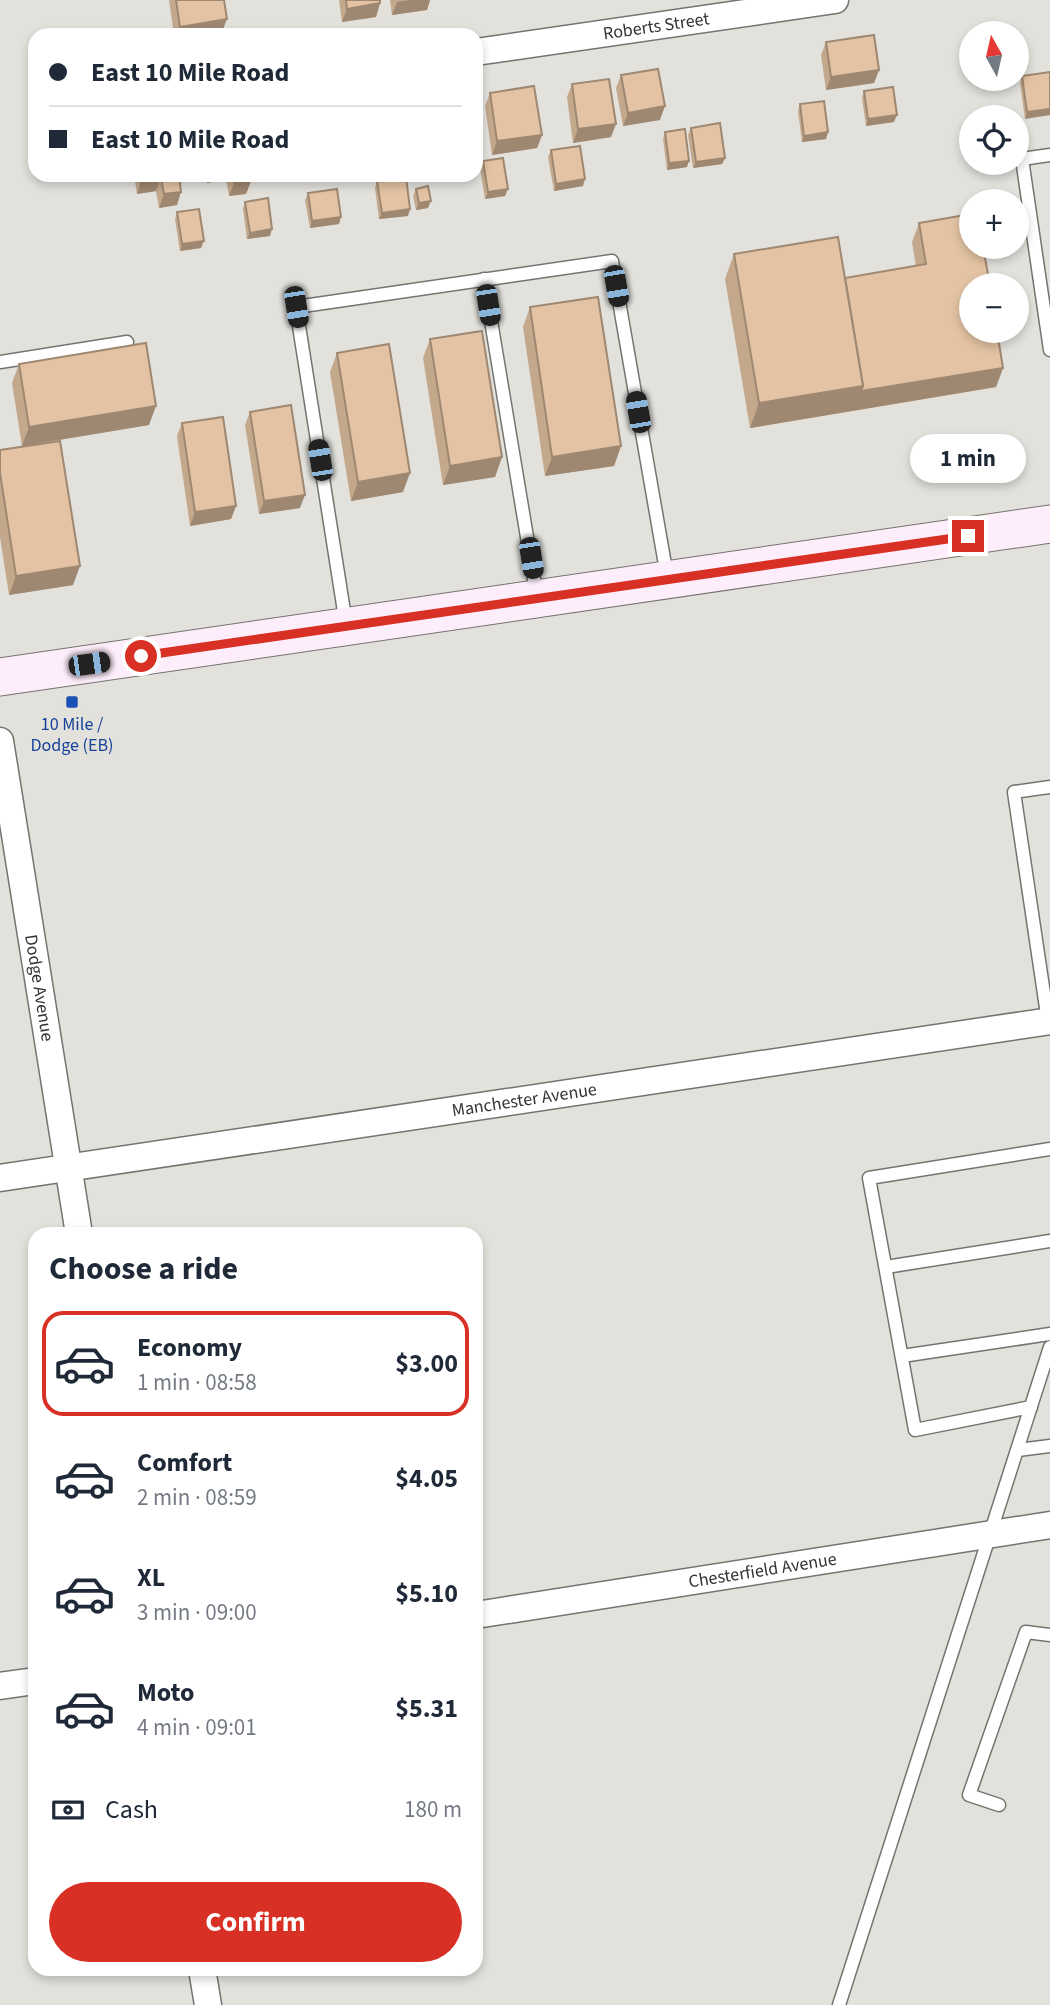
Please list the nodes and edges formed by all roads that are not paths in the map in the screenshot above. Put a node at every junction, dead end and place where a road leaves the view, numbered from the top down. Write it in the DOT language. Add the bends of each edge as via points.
graph roads {
  1 [pos="835,0"];
  2 [pos="483,51"];
  3 [pos="1050,155"];
  4 [pos="484,279"];
  5 [pos="127,342"];
  6 [pos="1050,350"];
  7 [pos="0,362"];
  8 [pos="1050,524"];
  9 [pos="668,580"];
  10 [pos="537,598"];
  11 [pos="347,626"];
  12 [pos="0,677"];
  13 [pos="0,741"];
  14 [pos="1050,787"];
  15 [pos="1049,1021"];
  16 [pos="1050,1149"];
  17 [pos="69,1168"];
  18 [pos="0,1178"];
  19 [pos="78,1227"];
  20 [pos="1050,1241"];
  21 [pos="886,1267"];
  22 [pos="1050,1335"];
  23 [pos="1050,1347"];
  24 [pos="902,1356"];
  25 [pos="1031,1407"];
  26 [pos="1050,1446"];
  27 [pos="1018,1450"];
  28 [pos="1050,1525"];
  29 [pos="991,1535"];
  30 [pos="483,1614"];
  31 [pos="1050,1636"];
  32 [pos="28,1682"];
  33 [pos="0,1686"];
  34 [pos="999,1805"];
  35 [pos="203,1976"];
  36 [pos="208,2005"];
  37 [pos="839,2005"];
  1 -- 2 [label="street, Roberts Street"];
  3 -- 6 [label="lane" via="1022,159"];
  4 -- 9 [label="lane" via="612,261"];
  4 -- 10 [label="lane"];
  4 -- 11 [label="lane" via="296,307"];
  5 -- 7 [label="lane"];
  8 -- 9 [label="main road"];
  9 -- 10 [label="main road"];
  10 -- 11 [label="main road"];
  11 -- 12 [label="main road"];
  13 -- 17 [label="street, Dodge Avenue"];
  14 -- 15 [label="lane" via="1014,792"];
  15 -- 17 [label="street, Manchester Avenue"];
  16 -- 21 [label="lane" via="869,1178"];
  17 -- 18 [label="street, Manchester Avenue"];
  17 -- 19 [label="street, Dodge Avenue"];
  20 -- 21 [label="lane"];
  21 -- 24 [label="lane"];
  22 -- 24 [label="lane"];
  23 -- 25 [label="lane"];
  24 -- 25 [label="lane" via="915,1430"];
  25 -- 27 [label="lane"];
  26 -- 27 [label="lane"];
  27 -- 29 [label="lane"];
  28 -- 29 [label="street, Chesterfield Avenue"];
  29 -- 30 [label="street, Chesterfield Avenue"];
  29 -- 37 [label="lane"];
  31 -- 34 [label="lane" via="1026,1632 969,1795"];
  32 -- 33 [label="street"];
  35 -- 36 [label="street"];
}
